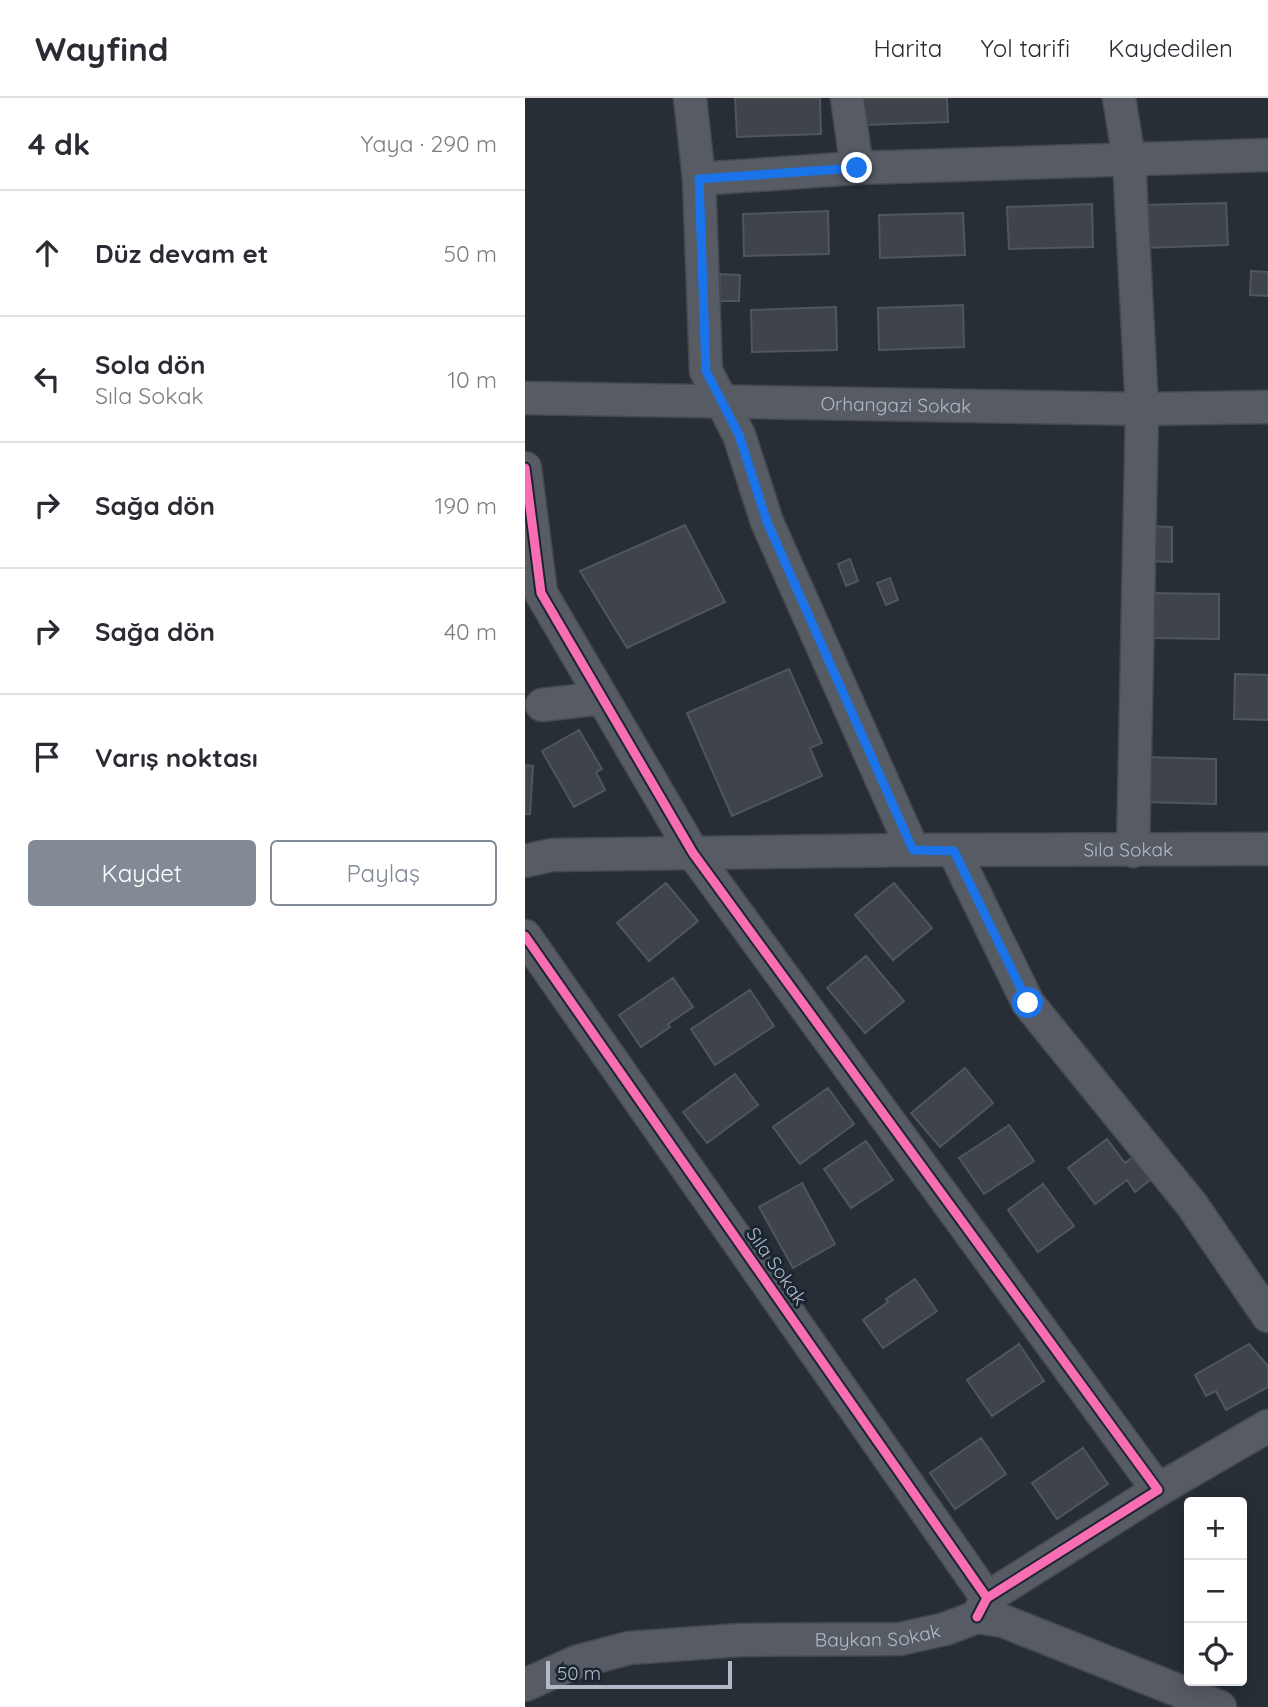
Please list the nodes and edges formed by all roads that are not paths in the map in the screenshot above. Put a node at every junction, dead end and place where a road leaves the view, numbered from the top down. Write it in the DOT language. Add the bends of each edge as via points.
graph roads {
  1 [pos="690,98"];
  2 [pos="847,98"];
  3 [pos="1119,98"];
  4 [pos="1268,155"];
  5 [pos="1129,159"];
  6 [pos="857,168"];
  7 [pos="699,179"];
  8 [pos="525,398"];
  9 [pos="722,402"];
  10 [pos="1268,407"];
  11 [pos="1142,409"];
  12 [pos="525,468"];
  13 [pos="533,596"];
  14 [pos="602,698"];
  15 [pos="542,705"];
  16 [pos="1268,849"];
  17 [pos="913,850"];
  18 [pos="954,851"];
  19 [pos="1133,851"];
  20 [pos="693,853"];
  21 [pos="525,861"];
  22 [pos="525,936"];
  23 [pos="1268,1316"];
  24 [pos="1268,1426"];
  25 [pos="1158,1489"];
  26 [pos="982,1608"];
  27 [pos="525,1685"];
  28 [pos="1220,1707"];
  1 -- 7 [label="street"];
  2 -- 6 [label="street"];
  3 -- 5 [label="street"];
  4 -- 5 [label="street"];
  5 -- 6 [label="street"];
  5 -- 11 [label="street"];
  6 -- 7 [label="street"];
  7 -- 9 [label="street" via="706,371"];
  8 -- 9 [label="street, Orhangazi Sokak"];
  9 -- 11 [label="street, Orhangazi Sokak"];
  9 -- 17 [label="street" via="739,435 767,522"];
  10 -- 11 [label="street, Orhangazi Sokak"];
  11 -- 19 [label="street"];
  12 -- 13 [label="street"];
  13 -- 14 [label="street"];
  14 -- 15 [label="street"];
  14 -- 20 [label="street"];
  16 -- 19 [label="street, Sıla Sokak"];
  17 -- 18 [label="street, Sıla Sokak"];
  17 -- 20 [label="street, Sıla Sokak"];
  18 -- 19 [label="street, Sıla Sokak"];
  18 -- 23 [label="street" via="1028,1003 1192,1205"];
  20 -- 21 [label="street, Sıla Sokak" via="552,855"];
  20 -- 25 [label="street"];
  22 -- 26 [label="street, Sıla Sokak"];
  24 -- 25 [label="street, Baykan Sokak"];
  25 -- 26 [label="street, Baykan Sokak"];
  26 -- 27 [label="street, Baykan Sokak" via="945,1629 900,1639 740,1640 629,1648 576,1662"];
  26 -- 28 [label="street" via="1003,1621"];
}
